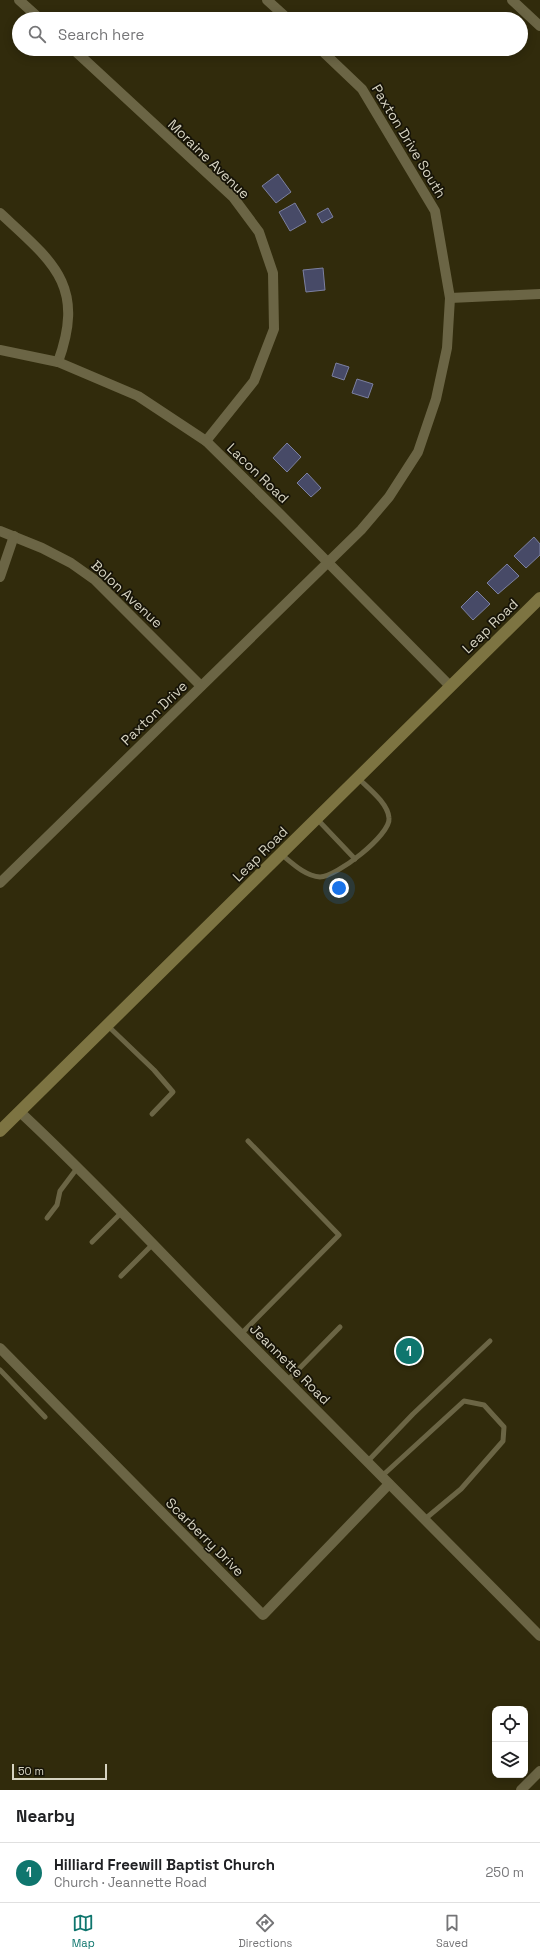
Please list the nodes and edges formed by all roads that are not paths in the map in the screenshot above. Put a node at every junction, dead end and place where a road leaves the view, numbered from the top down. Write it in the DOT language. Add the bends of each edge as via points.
graph roads {
  1 [pos="20,0"];
  2 [pos="267,0"];
  3 [pos="512,0"];
  4 [pos="33,12"];
  5 [pos="280,12"];
  6 [pos="525,12"];
  7 [pos="528,15"];
  8 [pos="540,26"];
  9 [pos="81,56"];
  10 [pos="327,56"];
  11 [pos="0,213"];
  12 [pos="540,294"];
  13 [pos="450,298"];
  14 [pos="0,350"];
  15 [pos="58,362"];
  16 [pos="206,441"];
  17 [pos="0,531"];
  18 [pos="14,536"];
  19 [pos="328,562"];
  20 [pos="0,577"];
  21 [pos="540,598"];
  22 [pos="201,686"];
  23 [pos="450,686"];
  24 [pos="358,778"];
  25 [pos="317,818"];
  26 [pos="281,854"];
  27 [pos="355,859"];
  28 [pos="0,883"];
  29 [pos="107,1025"];
  30 [pos="20,1112"];
  31 [pos="152,1114"];
  32 [pos="0,1131"];
  33 [pos="248,1141"];
  34 [pos="78,1167"];
  35 [pos="122,1212"];
  36 [pos="47,1218"];
  37 [pos="92,1242"];
  38 [pos="153,1244"];
  39 [pos="121,1276"];
  40 [pos="340,1327"];
  41 [pos="241,1334"];
  42 [pos="490,1341"];
  43 [pos="0,1348"];
  44 [pos="0,1370"];
  45 [pos="287,1381"];
  46 [pos="45,1417"];
  47 [pos="367,1462"];
  48 [pos="382,1476"];
  49 [pos="390,1484"];
  50 [pos="425,1519"];
  51 [pos="540,1636"];
  52 [pos="540,1771"];
  53 [pos="521,1790"];
  1 -- 4 [label="street"];
  2 -- 5 [label="street"];
  3 -- 6 [label="street"];
  7 -- 8 [label="street"];
  9 -- 16 [label="street, Moraine Avenue" via="233,197 259,232 273,273 274,329 254,381"];
  10 -- 13 [label="street, Paxton Drive South" via="362,89 435,212"];
  11 -- 15 [label="street" via="43,255 59,274 66,289 69,322"];
  12 -- 13 [label="street"];
  13 -- 19 [label="street, Paxton Drive South" via="447,348 436,399 418,452 389,496 361,530"];
  14 -- 15 [label="street, Lacon Road"];
  15 -- 16 [label="street, Lacon Road" via="138,396"];
  16 -- 19 [label="street, Lacon Road"];
  17 -- 18 [label="street, Bolon Avenue"];
  18 -- 20 [label="street"];
  18 -- 22 [label="street, Bolon Avenue" via="71,563 94,580"];
  19 -- 22 [label="street, Paxton Drive"];
  19 -- 23 [label="street, Lacon Road"];
  21 -- 23 [label="street, Leap Road"];
  22 -- 28 [label="street, Paxton Drive"];
  23 -- 24 [label="street, Leap Road"];
  24 -- 25 [label="street, Leap Road"];
  24 -- 27 [label="lane" via="388,811 390,820 385,831"];
  25 -- 26 [label="street, Leap Road"];
  25 -- 27 [label="lane"];
  26 -- 27 [label="lane" via="302,871 320,877 334,874"];
  26 -- 29 [label="street, Leap Road"];
  29 -- 30 [label="street, Leap Road"];
  29 -- 31 [label="lane" via="173,1092"];
  30 -- 32 [label="street, Leap Road"];
  30 -- 34 [label="street, Jeannette Road"];
  33 -- 41 [label="lane" via="339,1236"];
  34 -- 35 [label="street, Jeannette Road"];
  34 -- 36 [label="lane" via="60,1191 57,1205"];
  35 -- 37 [label="lane"];
  35 -- 38 [label="street, Jeannette Road"];
  38 -- 39 [label="lane"];
  38 -- 41 [label="street, Jeannette Road"];
  40 -- 45 [label="lane"];
  41 -- 45 [label="street, Jeannette Road"];
  42 -- 47 [label="lane"];
  43 -- 49 [label="street, Scarberry Drive" via="263,1615"];
  44 -- 46 [label="lane"];
  45 -- 47 [label="street, Jeannette Road"];
  47 -- 48 [label="street, Jeannette Road"];
  48 -- 49 [label="street, Jeannette Road"];
  48 -- 50 [label="lane" via="464,1400 484,1404 504,1427 503,1441 461,1489"];
  49 -- 50 [label="street, Jeannette Road"];
  50 -- 51 [label="street, Jeannette Road"];
  52 -- 53 [label="street"];
}
